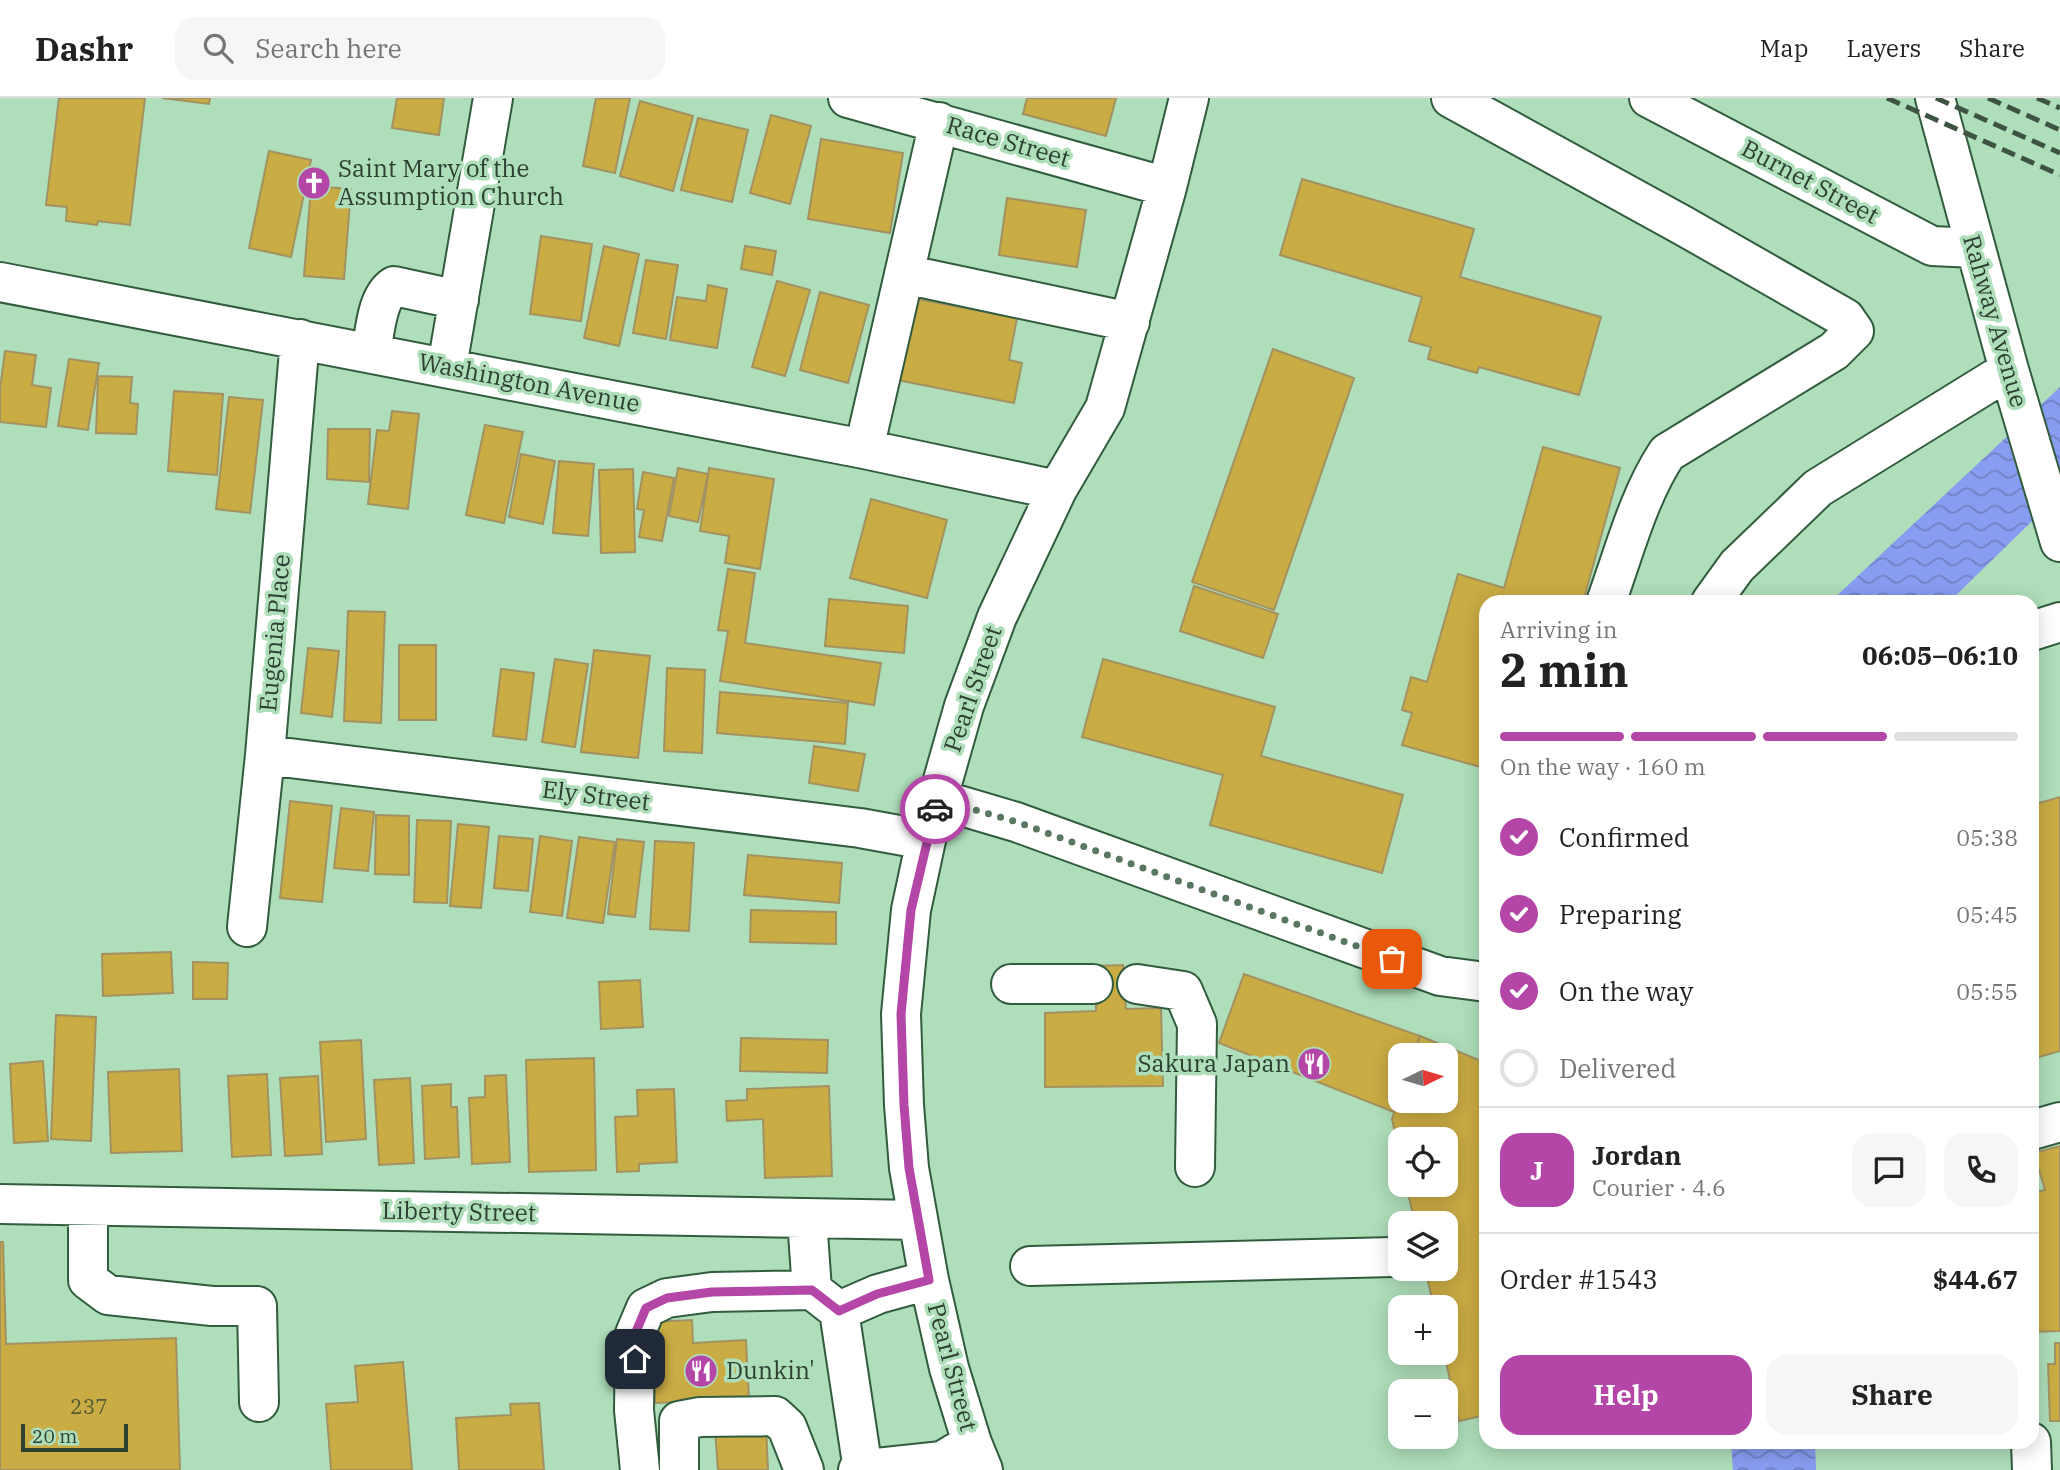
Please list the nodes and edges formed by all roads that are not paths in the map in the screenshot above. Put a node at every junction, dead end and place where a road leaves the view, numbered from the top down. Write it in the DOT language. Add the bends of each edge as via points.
graph roads {
  1 [pos="493,98"];
  2 [pos="848,98"];
  3 [pos="1189,98"];
  4 [pos="1451,98"];
  5 [pos="1649,98"];
  6 [pos="1935,98"];
  7 [pos="939,122"];
  8 [pos="1167,187"];
  9 [pos="1975,248"];
  10 [pos="904,274"];
  11 [pos="0,282"];
  12 [pos="460,300"];
  13 [pos="1130,322"];
  14 [pos="300,339"];
  15 [pos="371,353"];
  16 [pos="447,367"];
  17 [pos="2008,370"];
  18 [pos="864,449"];
  19 [pos="1057,490"];
  20 [pos="2058,534"];
  21 [pos="1609,595"];
  22 [pos="1716,595"];
  23 [pos="2060,622"];
  24 [pos="2039,629"];
  25 [pos="265,755"];
  26 [pos="938,799"];
  27 [pos="926,840"];
  28 [pos="247,927"];
  29 [pos="1479,981"];
  30 [pos="1011,984"];
  31 [pos="1093,984"];
  32 [pos="1136,984"];
  33 [pos="2060,1122"];
  34 [pos="2039,1128"];
  35 [pos="1195,1167"];
  36 [pos="0,1204"];
  37 [pos="88,1206"];
  38 [pos="807,1219"];
  39 [pos="918,1220"];
  40 [pos="1388,1257"];
  41 [pos="1030,1266"];
  42 [pos="929,1280"];
  43 [pos="826,1300"];
  44 [pos="259,1402"];
  45 [pos="2032,1449"];
  46 [pos="978,1457"];
  47 [pos="868,1469"];
  48 [pos="640,1470"];
  49 [pos="679,1470"];
  50 [pos="804,1470"];
  51 [pos="2032,1470"];
  1 -- 12 [label="street"];
  2 -- 7 [label="street, Race Street"];
  3 -- 8 [label="street, Pearl Street"];
  4 -- 21 [label="street" via="1845,318 1854,331 1834,351 1667,453"];
  5 -- 9 [label="street, Burnet Street" via="1932,246"];
  6 -- 9 [label="street, Rahway Avenue"];
  7 -- 8 [label="street, Race Street"];
  7 -- 10 [label="street"];
  8 -- 13 [label="street, Pearl Street"];
  9 -- 17 [label="street, Rahway Avenue"];
  10 -- 13 [label="street"];
  10 -- 18 [label="street"];
  11 -- 14 [label="street, Washington Avenue"];
  12 -- 15 [label="street" via="394,286 381,307"];
  12 -- 16 [label="street"];
  13 -- 19 [label="street, Pearl Street" via="1105,408"];
  14 -- 15 [label="street, Washington Avenue"];
  14 -- 25 [label="street, Eugenia Place"];
  15 -- 16 [label="street, Washington Avenue"];
  16 -- 18 [label="street, Washington Avenue"];
  17 -- 20 [label="street, Rahway Avenue"];
  17 -- 22 [label="street" via="1818,488 1737,566"];
  18 -- 19 [label="street, Washington Avenue"];
  19 -- 26 [label="street, Pearl Street" via="997,617 964,706"];
  23 -- 24 [label="street"];
  25 -- 27 [label="street, Ely Street"];
  25 -- 28 [label="street, Eugenia Place"];
  26 -- 27 [label="street, Pearl Street"];
  26 -- 29 [label="street" via="1017,822 1440,976"];
  27 -- 39 [label="street, Pearl Street" via="911,910 901,1014 907,1143"];
  30 -- 31 [label="street"];
  32 -- 35 [label="street" via="1183,992 1197,1024"];
  33 -- 34 [label="street"];
  36 -- 37 [label="street, Liberty Street"];
  37 -- 38 [label="street, Liberty Street"];
  37 -- 44 [label="street" via="88,1280 108,1295 257,1306"];
  38 -- 39 [label="street, Liberty Street"];
  38 -- 43 [label="street"];
  39 -- 42 [label="street, Pearl Street"];
  40 -- 41 [label="street"];
  42 -- 43 [label="street" via="877,1294"];
  42 -- 46 [label="street, Pearl Street" via="949,1368"];
  43 -- 47 [label="street"];
  43 -- 48 [label="street" via="712,1292 667,1298 646,1308 635,1334 634,1410"];
  45 -- 51 [label="street"];
  46 -- 47 [label="street"];
  49 -- 50 [label="street" via="679,1421 775,1416 788,1427"];
}
